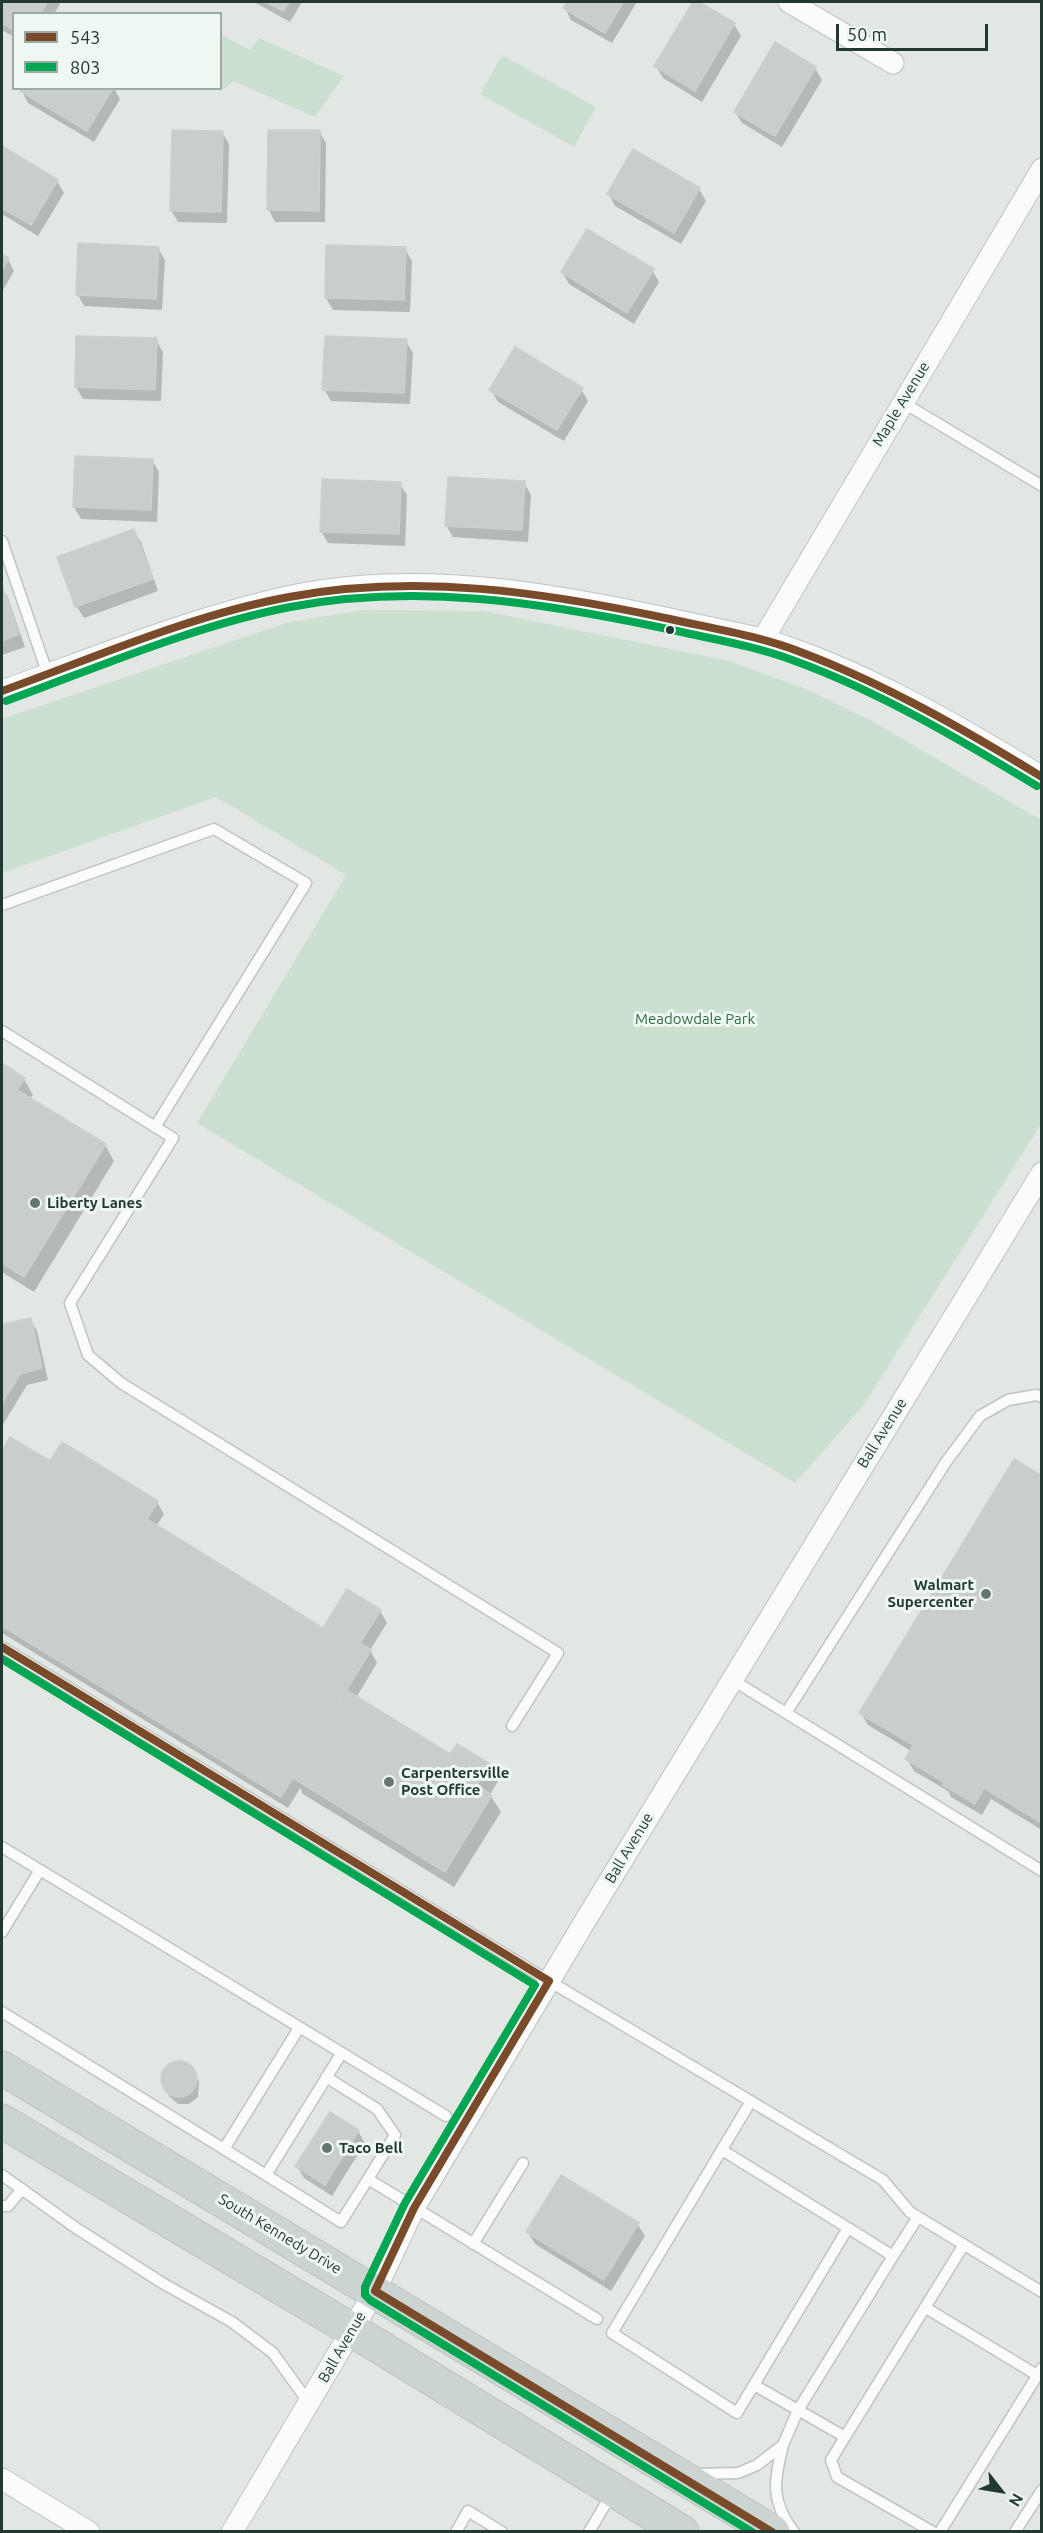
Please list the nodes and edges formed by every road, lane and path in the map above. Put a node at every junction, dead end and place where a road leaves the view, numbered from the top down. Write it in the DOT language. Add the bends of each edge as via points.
graph roads {
  1 [pos="789,2"];
  2 [pos="893,63"];
  3 [pos="1041,169"];
  4 [pos="902,402"];
  5 [pos="1041,486"];
  6 [pos="2,541"];
  7 [pos="763,639"];
  8 [pos="48,675"];
  9 [pos="2,691"];
  10 [pos="1041,777"];
  11 [pos="2,905"];
  12 [pos="2,1031"];
  13 [pos="155,1127"];
  14 [pos="1041,1173"];
  15 [pos="1041,1397"];
  16 [pos="2,1647"];
  17 [pos="731,1679"];
  18 [pos="786,1713"];
  19 [pos="512,1726"];
  20 [pos="2,1847"];
  21 [pos="40,1870"];
  22 [pos="1041,1872"];
  23 [pos="2,1932"];
  24 [pos="549,1981"];
  25 [pos="2,2013"];
  26 [pos="299,2028"];
  27 [pos="341,2054"];
  28 [pos="2,2068"];
  29 [pos="326,2077"];
  30 [pos="751,2102"];
  31 [pos="446,2116"];
  32 [pos="2,2121"];
  33 [pos="224,2150"];
  34 [pos="722,2150"];
  35 [pos="524,2163"];
  36 [pos="2,2175"];
  37 [pos="266,2175"];
  38 [pos="368,2179"];
  39 [pos="22,2189"];
  40 [pos="2,2206"];
  41 [pos="414,2208"];
  42 [pos="918,2217"];
  43 [pos="848,2228"];
  44 [pos="473,2244"];
  45 [pos="963,2246"];
  46 [pos="893,2256"];
  47 [pos="375,2291"];
  48 [pos="1041,2292"];
  49 [pos="926,2308"];
  50 [pos="597,2319"];
  51 [pos="352,2330"];
  52 [pos="1039,2371"];
  53 [pos="754,2385"];
  54 [pos="309,2404"];
  55 [pos="798,2410"];
  56 [pos="845,2437"];
  57 [pos="783,2445"];
  58 [pos="668,2468"];
  59 [pos="2,2479"];
  60 [pos="613,2490"];
  61 [pos="1041,2490"];
  62 [pos="89,2532"];
  63 [pos="232,2532"];
  64 [pos="456,2532"];
  65 [pos="502,2532"];
  66 [pos="589,2532"];
  67 [pos="682,2532"];
  68 [pos="773,2532"];
  69 [pos="794,2532"];
  70 [pos="933,2532"];
  71 [pos="940,2532"];
  72 [pos="1016,2532"];
  1 -- 2 [label="street"];
  3 -- 4 [label="street, Maple Avenue"];
  4 -- 5 [label="lane"];
  4 -- 7 [label="street, Maple Avenue"];
  6 -- 8 [label="lane"];
  7 -- 8 [label="street" via="532,593 435,585 360,587 286,597 215,616"];
  7 -- 10 [label="street" via="899,696"];
  8 -- 9 [label="street"];
  11 -- 13 [label="lane" via="214,829 306,883"];
  12 -- 13 [label="lane"];
  13 -- 19 [label="lane" via="172,1138 70,1303 88,1355 121,1383 558,1653"];
  14 -- 17 [label="street, Ball Avenue"];
  15 -- 18 [label="lane" via="1008,1400 980,1416 946,1462"];
  16 -- 24 [label="lane"];
  17 -- 18 [label="lane"];
  17 -- 24 [label="street, Ball Avenue"];
  18 -- 22 [label="lane"];
  20 -- 21 [label="lane"];
  21 -- 23 [label="lane"];
  21 -- 26 [label="lane"];
  24 -- 30 [label="lane"];
  24 -- 41 [label="street, Ball Avenue"];
  25 -- 33 [label="lane"];
  26 -- 27 [label="lane"];
  26 -- 33 [label="lane"];
  27 -- 29 [label="lane"];
  27 -- 31 [label="lane"];
  28 -- 47 [label="main road, South Kennedy Drive"];
  29 -- 37 [label="lane"];
  29 -- 38 [label="lane" via="377,2109 395,2135"];
  30 -- 34 [label="lane"];
  30 -- 42 [label="lane" via="882,2180"];
  32 -- 51 [label="main road"];
  33 -- 37 [label="lane"];
  34 -- 43 [label="lane"];
  34 -- 53 [label="lane" via="612,2333 737,2413"];
  35 -- 44 [label="lane"];
  36 -- 39 [label="lane"];
  37 -- 38 [label="lane" via="341,2222"];
  38 -- 41 [label="lane"];
  39 -- 40 [label="lane" via="8,2206"];
  39 -- 54 [label="lane" via="86,2234 241,2328 273,2353"];
  41 -- 44 [label="lane"];
  41 -- 47 [label="street, Ball Avenue"];
  42 -- 45 [label="lane"];
  42 -- 46 [label="lane"];
  43 -- 46 [label="lane"];
  43 -- 53 [label="lane"];
  44 -- 50 [label="lane"];
  45 -- 48 [label="lane"];
  45 -- 49 [label="lane"];
  46 -- 55 [label="lane"];
  47 -- 51 [label="street, Ball Avenue"];
  47 -- 58 [label="main road, South Kennedy Drive"];
  49 -- 52 [label="lane"];
  49 -- 56 [label="lane"];
  51 -- 54 [label="street, Ball Avenue"];
  51 -- 60 [label="main road"];
  52 -- 71 [label="lane"];
  53 -- 55 [label="lane"];
  54 -- 63 [label="street, Ball Avenue"];
  55 -- 56 [label="lane"];
  55 -- 57 [label="lane"];
  56 -- 70 [label="lane" via="831,2460 837,2477"];
  57 -- 58 [label="lane" via="757,2465 738,2473 689,2475"];
  57 -- 69 [label="lane" via="774,2488 784,2518"];
  58 -- 68 [label="main road, South Kennedy Drive"];
  59 -- 62 [label="street"];
  60 -- 66 [label="lane"];
  60 -- 67 [label="main road"];
  61 -- 72 [label="lane"];
  64 -- 65 [label="lane" via="468,2511"];
}
